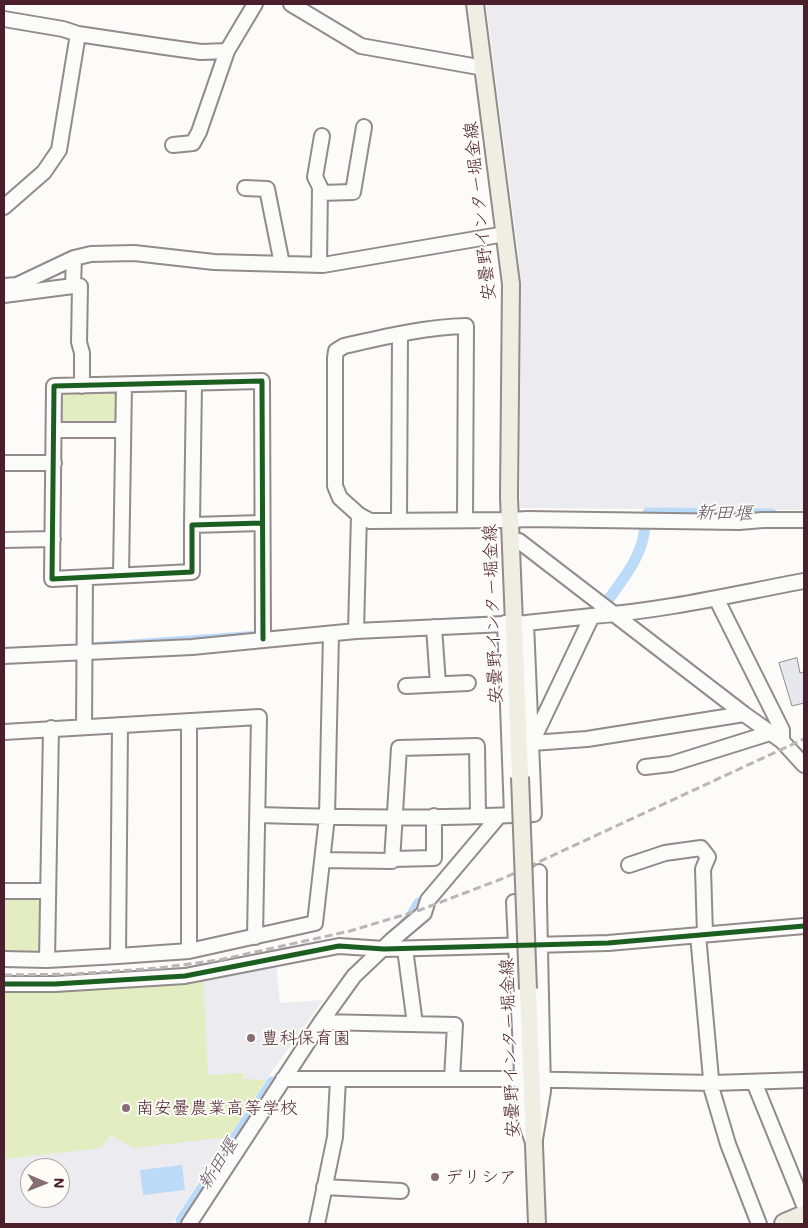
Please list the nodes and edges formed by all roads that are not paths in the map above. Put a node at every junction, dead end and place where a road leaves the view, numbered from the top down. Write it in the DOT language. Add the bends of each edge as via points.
graph roads {
  1 [pos="255,4"];
  2 [pos="291,4"];
  3 [pos="475,4"];
  4 [pos="4,19"];
  5 [pos="78,34"];
  6 [pos="227,51"];
  7 [pos="484,68"];
  8 [pos="364,127"];
  9 [pos="322,136"];
  10 [pos="173,145"];
  11 [pos="245,188"];
  12 [pos="320,193"];
  13 [pos="4,207"];
  14 [pos="505,234"];
  15 [pos="74,258"];
  16 [pos="282,264"];
  17 [pos="319,264"];
  18 [pos="4,286"];
  19 [pos="73,286"];
  20 [pos="4,295"];
  21 [pos="400,334"];
  22 [pos="194,383"];
  23 [pos="124,385"];
  24 [pos="82,386"];
  25 [pos="54,430"];
  26 [pos="123,430"];
  27 [pos="54,463"];
  28 [pos="4,464"];
  29 [pos="359,515"];
  30 [pos="399,520"];
  31 [pos="465,520"];
  32 [pos="510,520"];
  33 [pos="804,520"];
  34 [pos="262,523"];
  35 [pos="192,525"];
  36 [pos="53,539"];
  37 [pos="4,540"];
  38 [pos="510,540"];
  39 [pos="121,575"];
  40 [pos="85,578"];
  41 [pos="804,580"];
  42 [pos="716,598"];
  43 [pos="614,615"];
  44 [pos="592,616"];
  45 [pos="515,623"];
  46 [pos="434,627"];
  47 [pos="356,631"];
  48 [pos="331,634"];
  49 [pos="263,639"];
  50 [pos="84,652"];
  51 [pos="4,656"];
  52 [pos="468,683"];
  53 [pos="438,684"];
  54 [pos="406,686"];
  55 [pos="744,714"];
  56 [pos="189,721"];
  57 [pos="120,725"];
  58 [pos="84,727"];
  59 [pos="50,728"];
  60 [pos="4,732"];
  61 [pos="770,733"];
  62 [pos="782,741"];
  63 [pos="532,742"];
  64 [pos="804,765"];
  65 [pos="645,767"];
  66 [pos="258,815"];
  67 [pos="434,816"];
  68 [pos="478,816"];
  69 [pos="506,816"];
  70 [pos="396,817"];
  71 [pos="327,818"];
  72 [pos="393,859"];
  73 [pos="322,860"];
  74 [pos="629,865"];
  75 [pos="539,872"];
  76 [pos="4,891"];
  77 [pos="48,892"];
  78 [pos="539,902"];
  79 [pos="804,926"];
  80 [pos="702,935"];
  81 [pos="255,937"];
  82 [pos="515,946"];
  83 [pos="539,946"];
  84 [pos="405,948"];
  85 [pos="384,949"];
  86 [pos="189,951"];
  87 [pos="118,956"];
  88 [pos="4,959"];
  89 [pos="47,960"];
  90 [pos="4,984"];
  91 [pos="321,1022"];
  92 [pos="415,1024"];
  93 [pos="452,1078"];
  94 [pos="283,1079"];
  95 [pos="338,1079"];
  96 [pos="532,1080"];
  97 [pos="804,1080"];
  98 [pos="754,1082"];
  99 [pos="712,1083"];
  100 [pos="324,1187"];
  101 [pos="401,1191"];
  102 [pos="804,1205"];
  103 [pos="804,1216"];
  104 [pos="189,1224"];
  105 [pos="317,1224"];
  106 [pos="537,1224"];
  107 [pos="759,1224"];
  108 [pos="785,1224"];
  1 -- 6 [label="street"];
  2 -- 7 [label="street" via="362,46"];
  3 -- 7 [label="main road, 安曇野インター堀金線"];
  4 -- 5 [label="street"];
  5 -- 6 [label="street" via="201,52"];
  5 -- 13 [label="street" via="59,150 44,172"];
  6 -- 10 [label="street" via="194,143"];
  7 -- 14 [label="main road, 安曇野インター堀金線"];
  8 -- 12 [label="street" via="353,192"];
  9 -- 12 [label="street" via="315,177"];
  11 -- 16 [label="street" via="267,189"];
  12 -- 17 [label="street"];
  14 -- 17 [label="street"];
  14 -- 32 [label="main road, 安曇野インター堀金線" via="511,284"];
  15 -- 16 [label="street" via="134,252 214,262"];
  15 -- 18 [label="street" via="17,284"];
  15 -- 19 [label="street"];
  16 -- 17 [label="street"];
  19 -- 20 [label="street"];
  19 -- 24 [label="street" via="80,286"];
  21 -- 29 [label="street" via="344,346 336,351 335,486 340,498"];
  21 -- 30 [label="street"];
  21 -- 31 [label="street" via="445,326 466,326"];
  22 -- 23 [label="street"];
  22 -- 34 [label="street" via="262,382"];
  22 -- 35 [label="street"];
  23 -- 24 [label="street"];
  23 -- 26 [label="street"];
  24 -- 25 [label="street" via="54,386"];
  25 -- 26 [label="street"];
  25 -- 27 [label="street"];
  26 -- 39 [label="street"];
  27 -- 28 [label="street"];
  27 -- 36 [label="street"];
  29 -- 30 [label="street" via="370,520"];
  29 -- 47 [label="street"];
  30 -- 31 [label="street"];
  31 -- 32 [label="street"];
  32 -- 33 [label="street"];
  32 -- 38 [label="main road, 安曇野インター堀金線"];
  34 -- 35 [label="street"];
  34 -- 49 [label="street"];
  35 -- 39 [label="street" via="192,572"];
  36 -- 37 [label="street"];
  36 -- 40 [label="street" via="52,579"];
  38 -- 43 [label="street" via="519,541"];
  38 -- 45 [label="main road, 安曇野インター堀金線"];
  39 -- 40 [label="street"];
  40 -- 50 [label="street"];
  41 -- 42 [label="street"];
  42 -- 43 [label="street"];
  42 -- 62 [label="street" via="782,730"];
  43 -- 44 [label="street"];
  43 -- 55 [label="street"];
  44 -- 45 [label="street"];
  44 -- 63 [label="street"];
  45 -- 46 [label="street"];
  45 -- 63 [label="street"];
  45 -- 69 [label="street"];
  45 -- 96 [label="main road, 安曇野インター堀金線, bridge"];
  46 -- 47 [label="street"];
  46 -- 53 [label="street"];
  47 -- 48 [label="street"];
  48 -- 49 [label="street"];
  48 -- 71 [label="street"];
  49 -- 50 [label="street" via="192,647"];
  50 -- 51 [label="street"];
  50 -- 58 [label="street"];
  52 -- 53 [label="street"];
  53 -- 54 [label="street"];
  55 -- 61 [label="street"];
  55 -- 63 [label="street" via="587,739"];
  56 -- 57 [label="street"];
  56 -- 66 [label="street" via="259,717"];
  56 -- 86 [label="street"];
  57 -- 58 [label="street"];
  57 -- 87 [label="street"];
  58 -- 59 [label="street"];
  59 -- 60 [label="street"];
  59 -- 77 [label="street"];
  61 -- 62 [label="street"];
  61 -- 65 [label="street" via="671,764"];
  62 -- 64 [label="street"];
  63 -- 69 [label="street" via="534,814"];
  66 -- 71 [label="street"];
  66 -- 81 [label="street"];
  67 -- 68 [label="street"];
  67 -- 70 [label="street"];
  67 -- 72 [label="street" via="434,858"];
  68 -- 69 [label="street"];
  68 -- 70 [label="street" via="476,746 399,748"];
  69 -- 85 [label="street" via="428,900 424,913"];
  70 -- 71 [label="street"];
  70 -- 72 [label="street"];
  71 -- 73 [label="street"];
  72 -- 73 [label="street" via="392,862"];
  73 -- 81 [label="street" via="315,923"];
  74 -- 80 [label="street" via="665,853 701,848 708,857 703,870"];
  75 -- 78 [label="street"];
  76 -- 77 [label="street"];
  77 -- 89 [label="street"];
  78 -- 82 [label="street" via="514,902"];
  78 -- 83 [label="street"];
  79 -- 80 [label="street"];
  80 -- 83 [label="street"];
  80 -- 99 [label="street"];
  81 -- 86 [label="street"];
  82 -- 83 [label="street"];
  82 -- 84 [label="street"];
  82 -- 96 [label="street"];
  83 -- 96 [label="street"];
  84 -- 85 [label="street"];
  84 -- 92 [label="street"];
  85 -- 90 [label="street" via="339,946 185,976"];
  85 -- 91 [label="street" via="354,976"];
  86 -- 87 [label="street"];
  87 -- 89 [label="street"];
  88 -- 89 [label="street"];
  91 -- 92 [label="street"];
  91 -- 94 [label="street"];
  92 -- 93 [label="street" via="455,1025"];
  93 -- 95 [label="street"];
  93 -- 96 [label="street"];
  94 -- 95 [label="street"];
  94 -- 104 [label="street"];
  95 -- 100 [label="street" via="335,1137"];
  96 -- 99 [label="street"];
  96 -- 106 [label="main road, 安曇野インター堀金線"];
  97 -- 98 [label="street"];
  98 -- 99 [label="street"];
  98 -- 102 [label="street"];
  99 -- 107 [label="street" via="718,1115"];
  100 -- 101 [label="street"];
  100 -- 105 [label="street"];
  103 -- 108 [label="highway"];
}
